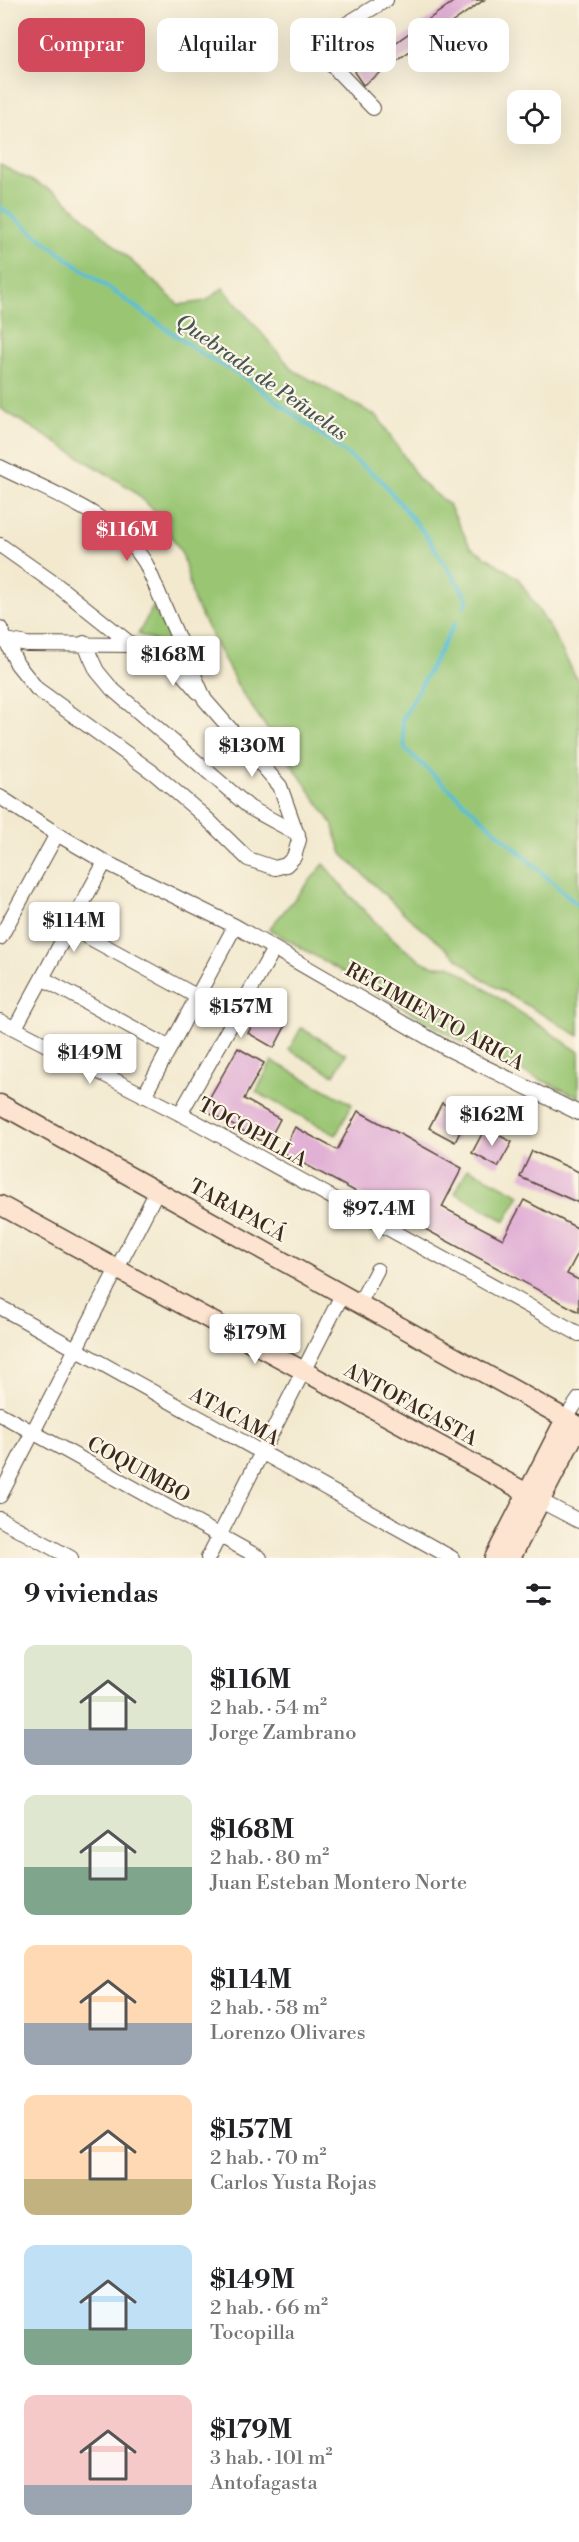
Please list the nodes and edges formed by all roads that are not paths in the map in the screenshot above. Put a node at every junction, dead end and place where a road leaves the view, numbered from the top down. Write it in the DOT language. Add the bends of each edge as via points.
graph roads {
  1 [pos="386,0"];
  2 [pos="356,18"];
  3 [pos="338,72"];
  4 [pos="373,108"];
  5 [pos="0,467"];
  6 [pos="0,545"];
  7 [pos="3,634"];
  8 [pos="84,643"];
  9 [pos="181,643"];
  10 [pos="132,645"];
  11 [pos="164,653"];
  12 [pos="205,700"];
  13 [pos="2,805"];
  14 [pos="57,834"];
  15 [pos="298,834"];
  16 [pos="105,862"];
  17 [pos="235,926"];
  18 [pos="70,927"];
  19 [pos="0,938"];
  20 [pos="273,949"];
  21 [pos="42,978"];
  22 [pos="198,997"];
  23 [pos="0,1021"];
  24 [pos="15,1028"];
  25 [pos="170,1048"];
  26 [pos="144,1096"];
  27 [pos="0,1104"];
  28 [pos="579,1113"];
  29 [pos="180,1114"];
  30 [pos="157,1191"];
  31 [pos="0,1205"];
  32 [pos="117,1269"];
  33 [pos="377,1270"];
  34 [pos="342,1294"];
  35 [pos="359,1304"];
  36 [pos="0,1307"];
  37 [pos="579,1334"];
  38 [pos="76,1349"];
  39 [pos="303,1371"];
  40 [pos="579,1399"];
  41 [pos="0,1414"];
  42 [pos="572,1422"];
  43 [pos="33,1432"];
  44 [pos="261,1452"];
  45 [pos="0,1496"];
  46 [pos="534,1497"];
  47 [pos="0,1519"];
  48 [pos="579,1521"];
  49 [pos="219,1536"];
  50 [pos="71,1558"];
  51 [pos="208,1558"];
  52 [pos="260,1558"];
  53 [pos="452,1558"];
  54 [pos="494,1558"];
  55 [pos="511,1558"];
  1 -- 2 [label="street"];
  3 -- 4 [label="street"];
  5 -- 9 [label="street" via="102,519 127,538 146,564"];
  6 -- 10 [label="street"];
  7 -- 8 [label="street" via="27,644"];
  7 -- 15 [label="street" via="17,664 37,689 163,781 242,854 275,868 286,865 294,857"];
  8 -- 10 [label="street"];
  8 -- 15 [label="street" via="96,671 112,688 250,808"];
  9 -- 11 [label="street"];
  9 -- 12 [label="street"];
  10 -- 11 [label="street"];
  11 -- 12 [label="street"];
  12 -- 15 [label="street" via="280,786"];
  13 -- 14 [label="street, REGIMIENTO ARICA"];
  14 -- 16 [label="street, REGIMIENTO ARICA"];
  14 -- 19 [label="street"];
  16 -- 17 [label="street, REGIMIENTO ARICA"];
  16 -- 18 [label="street"];
  17 -- 20 [label="street, REGIMIENTO ARICA"];
  17 -- 22 [label="street"];
  18 -- 21 [label="street"];
  18 -- 22 [label="street"];
  20 -- 28 [label="street, REGIMIENTO ARICA" via="446,1047"];
  20 -- 29 [label="street"];
  21 -- 24 [label="street"];
  21 -- 25 [label="street"];
  22 -- 25 [label="street"];
  23 -- 24 [label="street, TOCOPILLA"];
  24 -- 26 [label="street, TOCOPILLA"];
  25 -- 26 [label="street"];
  26 -- 29 [label="street, TOCOPILLA"];
  27 -- 30 [label="main road, TARAPACÁ"];
  29 -- 37 [label="street, TOCOPILLA"];
  30 -- 32 [label="street"];
  30 -- 34 [label="main road, TARAPACÁ"];
  31 -- 32 [label="main road, ANTOFAGASTA"];
  32 -- 38 [label="street"];
  32 -- 39 [label="main road, ANTOFAGASTA"];
  33 -- 35 [label="street"];
  34 -- 35 [label="main road, TARAPACÁ"];
  34 -- 39 [label="street"];
  35 -- 42 [label="main road, TARAPACÁ"];
  36 -- 38 [label="street, ATACAMA"];
  38 -- 43 [label="street"];
  38 -- 44 [label="street, ATACAMA"];
  39 -- 44 [label="street"];
  39 -- 46 [label="main road, ANTOFAGASTA"];
  40 -- 42 [label="street"];
  41 -- 43 [label="street, COQUIMBO"];
  42 -- 46 [label="main road"];
  43 -- 45 [label="street"];
  43 -- 49 [label="street, COQUIMBO"];
  44 -- 49 [label="street"];
  44 -- 53 [label="street, ATACAMA"];
  46 -- 48 [label="street, ANTOFAGASTA"];
  46 -- 54 [label="main road"];
  46 -- 55 [label="main road"];
  47 -- 50 [label="street"];
  49 -- 51 [label="street"];
  49 -- 52 [label="street, COQUIMBO"];
}
